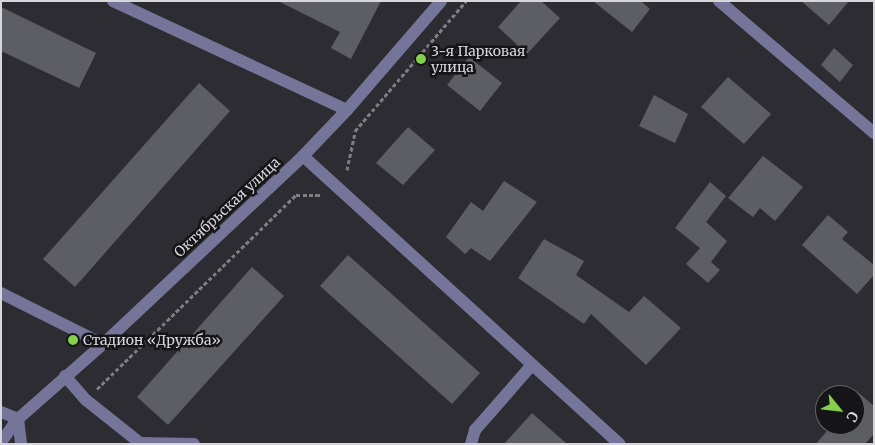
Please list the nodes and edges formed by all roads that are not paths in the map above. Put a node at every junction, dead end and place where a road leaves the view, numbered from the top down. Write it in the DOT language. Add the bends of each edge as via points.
graph roads {
  1 [pos="113,1"];
  2 [pos="441,1"];
  3 [pos="719,1"];
  4 [pos="347,110"];
  5 [pos="874,133"];
  6 [pos="303,156"];
  7 [pos="1,293"];
  8 [pos="104,344"];
  9 [pos="532,365"];
  10 [pos="64,376"];
  11 [pos="1,412"];
  12 [pos="18,419"];
  13 [pos="1,442"];
  14 [pos="22,444"];
  15 [pos="194,444"];
  16 [pos="471,444"];
  17 [pos="620,444"];
  1 -- 4 [label="street"];
  2 -- 4 [label="street, Октябрьская улица"];
  3 -- 5 [label="street"];
  4 -- 6 [label="street, Октябрьская улица"];
  6 -- 8 [label="street, Октябрьская улица"];
  6 -- 9 [label="street"];
  7 -- 8 [label="street"];
  8 -- 10 [label="street, Октябрьская улица"];
  9 -- 16 [label="street" via="475,430"];
  9 -- 17 [label="street"];
  10 -- 12 [label="street, Октябрьская улица"];
  10 -- 15 [label="street" via="86,400 140,443"];
  11 -- 12 [label="street"];
  12 -- 13 [label="street, Октябрьская улица"];
  12 -- 14 [label="street"];
}
